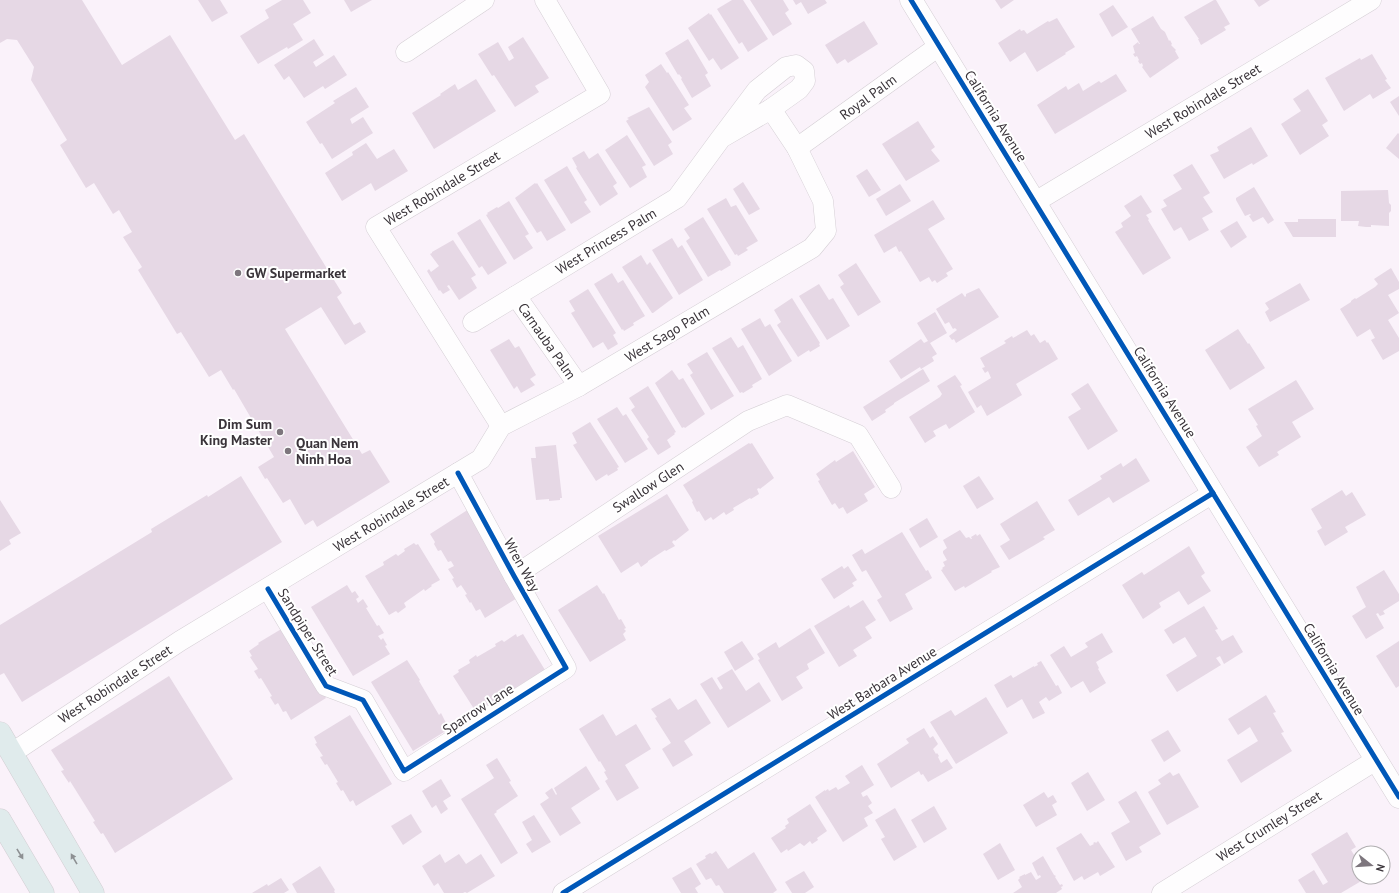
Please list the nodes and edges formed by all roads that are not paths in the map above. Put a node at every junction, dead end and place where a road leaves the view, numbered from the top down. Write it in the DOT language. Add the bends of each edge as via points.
graph roads {
  1 [pos="484,0"];
  2 [pos="545,0"];
  3 [pos="911,0"];
  4 [pos="1371,0"];
  5 [pos="939,46"];
  6 [pos="406,52"];
  7 [pos="771,109"];
  8 [pos="721,138"];
  9 [pos="798,148"];
  10 [pos="1035,202"];
  11 [pos="516,296"];
  12 [pos="473,322"];
  13 [pos="579,386"];
  14 [pos="500,426"];
  15 [pos="458,473"];
  16 [pos="891,488"];
  17 [pos="1213,493"];
  18 [pos="514,576"];
  19 [pos="268,590"];
  20 [pos="566,668"];
  21 [pos="0,733"];
  22 [pos="12,753"];
  23 [pos="1376,760"];
  24 [pos="404,771"];
  25 [pos="1399,797"];
  26 [pos="0,820"];
  27 [pos="43,893"];
  28 [pos="94,893"];
  29 [pos="563,893"];
  30 [pos="1162,893"];
  1 -- 6 [label="street"];
  2 -- 14 [label="street, West Robindale Street" via="600,94 376,227"];
  3 -- 5 [label="street, California Avenue"];
  4 -- 10 [label="street, West Robindale Street"];
  5 -- 9 [label="street, Royal Palm"];
  5 -- 10 [label="street, California Avenue"];
  7 -- 8 [label="street, West Princess Palm"];
  7 -- 8 [label="street, West Princess Palm" via="799,89 805,81 804,71 796,65 786,67 758,90"];
  7 -- 9 [label="street"];
  8 -- 11 [label="street, West Princess Palm" via="677,198"];
  9 -- 13 [label="street, West Sago Palm" via="823,201 826,231 812,248"];
  10 -- 17 [label="street, California Avenue"];
  11 -- 12 [label="street, West Princess Palm"];
  11 -- 13 [label="street, Carnauba Palm"];
  13 -- 14 [label="street, West Sago Palm"];
  14 -- 15 [label="street, West Robindale Street" via="481,459"];
  15 -- 18 [label="street, Wren Way"];
  15 -- 19 [label="street, West Robindale Street"];
  16 -- 18 [label="street, Swallow Glen" via="858,434 787,405 748,421"];
  17 -- 23 [label="street, California Avenue"];
  17 -- 29 [label="street, West Barbara Avenue"];
  18 -- 20 [label="street, Wren Way"];
  19 -- 22 [label="street, West Robindale Street" via="142,665"];
  19 -- 24 [label="street, Sandpiper Street" via="326,686 363,700"];
  20 -- 24 [label="street, Sparrow Lane"];
  21 -- 22 [label="main road"];
  28 -- 22 [label="main road, one-way"];
  23 -- 25 [label="street, California Avenue"];
  23 -- 30 [label="street, West Crumley Street"];
  26 -- 27 [label="main road, one-way"];
}
